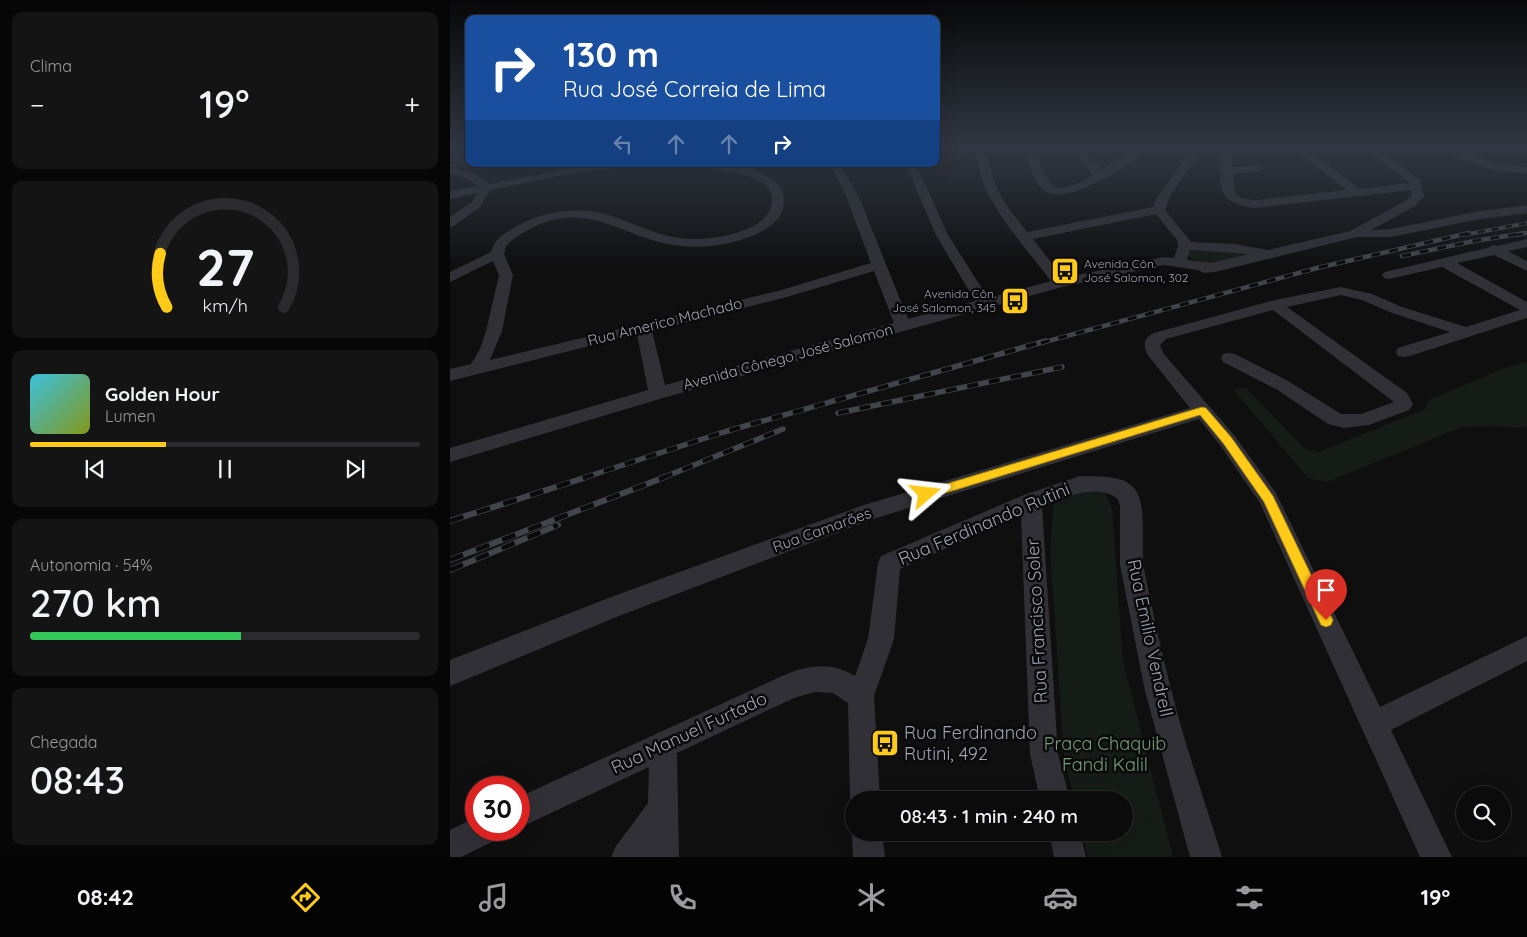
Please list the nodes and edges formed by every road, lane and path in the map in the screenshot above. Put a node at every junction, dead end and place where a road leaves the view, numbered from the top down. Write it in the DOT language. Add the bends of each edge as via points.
graph roads {
  1 [pos="1417,186"];
  2 [pos="491,187"];
  3 [pos="774,187"];
  4 [pos="849,187"];
  5 [pos="923,187"];
  6 [pos="991,187"];
  7 [pos="1047,187"];
  8 [pos="1078,187"];
  9 [pos="1171,187"];
  10 [pos="1226,187"];
  11 [pos="1350,187"];
  12 [pos="1409,187"];
  13 [pos="486,188"];
  14 [pos="1358,193"];
  15 [pos="450,195"];
  16 [pos="1527,209"];
  17 [pos="1159,210"];
  18 [pos="450,223"];
  19 [pos="1354,234"];
  20 [pos="1024,237"];
  21 [pos="1527,243"];
  22 [pos="1184,246"];
  23 [pos="1494,249"];
  24 [pos="497,254"];
  25 [pos="1270,254"];
  26 [pos="1444,262"];
  27 [pos="878,265"];
  28 [pos="1182,265"];
  29 [pos="1527,267"];
  30 [pos="1389,275"];
  31 [pos="450,278"];
  32 [pos="1060,283"];
  33 [pos="985,305"];
  34 [pos="1275,305"];
  35 [pos="1527,308"];
  36 [pos="1527,313"];
  37 [pos="903,325"];
  38 [pos="644,328"];
  39 [pos="1465,332"];
  40 [pos="1404,352"];
  41 [pos="1229,358"];
  42 [pos="478,367"];
  43 [pos="450,375"];
  44 [pos="658,393"];
  45 [pos="1202,410"];
  46 [pos="450,455"];
  47 [pos="1080,484"];
  48 [pos="1031,501"];
  49 [pos="1527,648"];
  50 [pos="450,673"];
  51 [pos="861,696"];
  52 [pos="1375,724"];
  53 [pos="663,746"];
  54 [pos="865,791"];
  55 [pos="1054,791"];
  56 [pos="664,807"];
  57 [pos="530,808"];
  58 [pos="465,839"];
  59 [pos="867,841"];
  60 [pos="1066,841"];
  61 [pos="450,846"];
  62 [pos="1431,853"];
  63 [pos="627,857"];
  64 [pos="663,857"];
  65 [pos="868,857"];
  66 [pos="1070,857"];
  67 [pos="1206,857"];
  1 -- 19 [label="street, Avenida Cônego José Salomon" via="1418,196 1412,204"];
  2 -- 13 [label="street"];
  3 -- 24 [label="street" via="779,201 776,214 747,235 729,240 663,239 594,215 550,210 509,236 500,244"];
  4 -- 27 [label="street"];
  5 -- 33 [label="street" via="942,235"];
  6 -- 20 [label="street"];
  7 -- 8 [label="street" via="1066,191"];
  9 -- 17 [label="street"];
  10 -- 14 [label="street" via="1236,201 1255,204"];
  11 -- 14 [label="street"];
  12 -- 14 [label="street"];
  13 -- 15 [label="street"];
  13 -- 18 [label="street" via="476,204"];
  16 -- 19 [label="street" via="1391,233"];
  17 -- 20 [label="street"];
  17 -- 22 [label="street" via="1176,228"];
  19 -- 25 [label="street, Avenida Cônego José Salomon"];
  20 -- 32 [label="street"];
  21 -- 23 [label="street"];
  22 -- 25 [label="street" via="1235,248"];
  22 -- 28 [label="street"];
  23 -- 26 [label="street"];
  23 -- 29 [label="street"];
  24 -- 31 [label="street"];
  24 -- 42 [label="street" via="506,275 494,331"];
  25 -- 28 [label="street, Avenida Cônego José Salomon" via="1215,268"];
  26 -- 30 [label="street"];
  26 -- 35 [label="street"];
  27 -- 37 [label="street"];
  27 -- 38 [label="street, Rua Americo Machado" via="782,294"];
  28 -- 32 [label="street, Avenida Cônego José Salomon" via="1168,272 1158,266 1128,268"];
  32 -- 33 [label="street, Avenida Cônego José Salomon"];
  33 -- 37 [label="street, Avenida Cônego José Salomon"];
  34 -- 39 [label="street" via="1327,293 1352,293"];
  34 -- 41 [label="street" via="1401,397 1402,406 1357,422 1344,423"];
  34 -- 45 [label="street" via="1153,340 1155,354"];
  36 -- 39 [label="street"];
  37 -- 44 [label="street, Avenida Cônego José Salomon"];
  38 -- 42 [label="street, Rua Americo Machado"];
  38 -- 44 [label="street"];
  39 -- 40 [label="street"];
  42 -- 43 [label="street, Rua Americo Machado"];
  44 -- 46 [label="street, Avenida Cônego José Salomon"];
  45 -- 50 [label="street, Rua Camarões" via="871,511 611,608"];
  45 -- 52 [label="street" via="1269,499"];
  47 -- 48 [label="street, Rua Ferdinando Rutini"];
  47 -- 67 [label="street, Rua Emilio Vendrell" via="1108,484 1127,494 1131,506 1131,565 1158,691"];
  48 -- 51 [label="street, Rua Ferdinando Rutini" via="889,563 881,639"];
  48 -- 55 [label="street, Rua Francisco Soler" via="1044,754"];
  49 -- 52 [label="street"];
  51 -- 53 [label="street, Rua Manuel Furtado" via="837,680 815,679 791,685"];
  51 -- 54 [label="street, Rua Ferdinando Rutini"];
  52 -- 62 [label="street"];
  53 -- 56 [label="street"];
  53 -- 57 [label="street, Rua Manuel Furtado"];
  56 -- 63 [label="street"];
  56 -- 64 [label="street"];
  58 -- 61 [label="street"];
  59 -- 65 [label="street"];
  60 -- 66 [label="street"];
}
